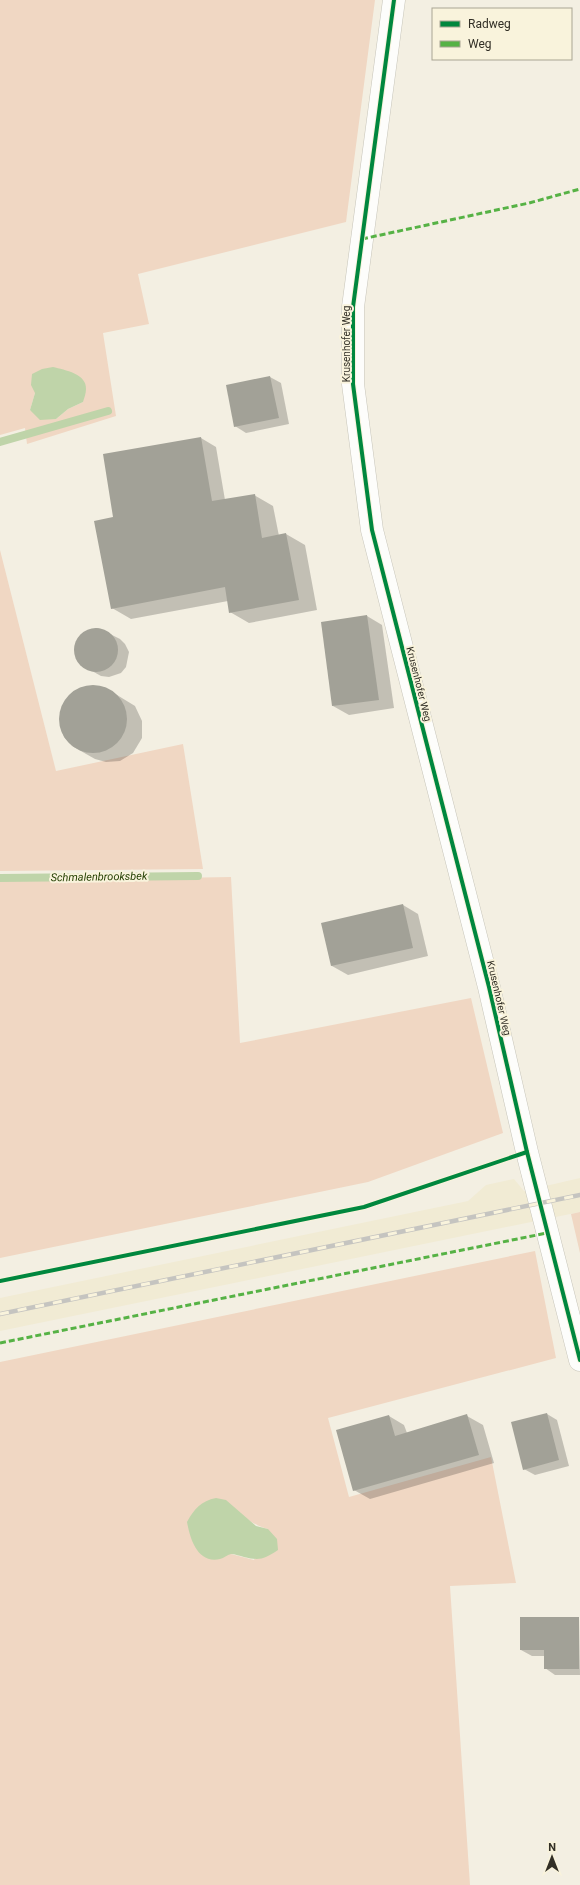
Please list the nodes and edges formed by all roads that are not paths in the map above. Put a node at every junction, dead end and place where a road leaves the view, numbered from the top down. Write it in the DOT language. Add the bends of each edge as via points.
graph roads {
  1 [pos="394,0"];
  2 [pos="580,1360"];
  1 -- 2 [label="street, Krusenhofer Weg" via="353,308 353,384 372,530 489,987 528,1159"];
}
